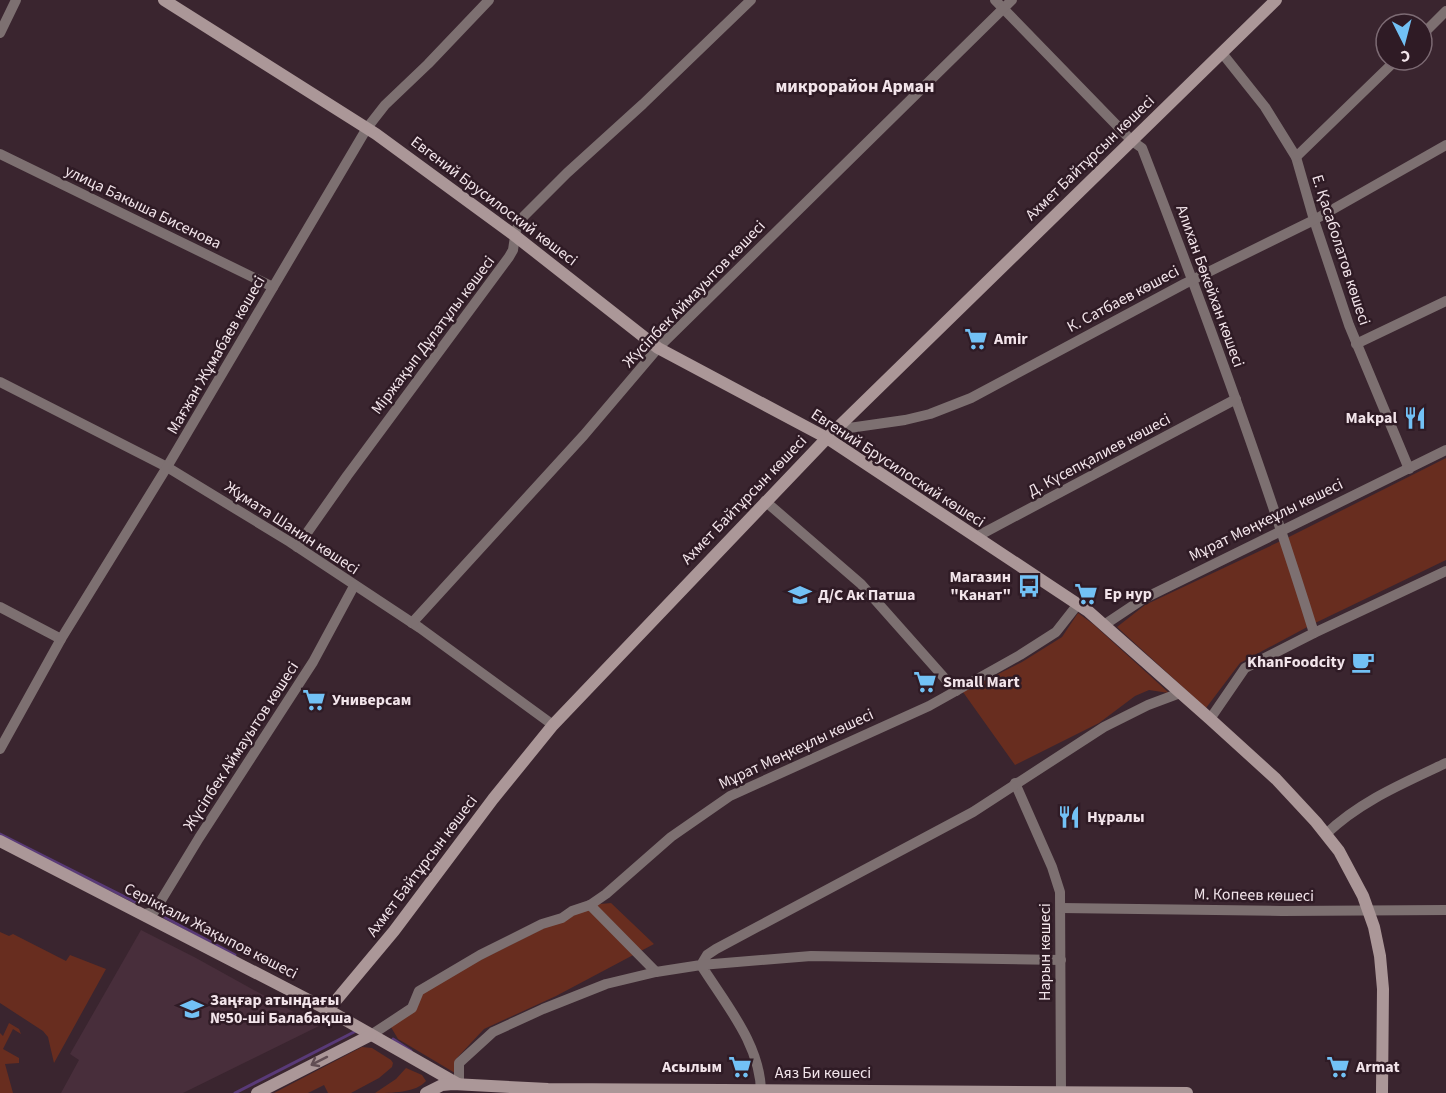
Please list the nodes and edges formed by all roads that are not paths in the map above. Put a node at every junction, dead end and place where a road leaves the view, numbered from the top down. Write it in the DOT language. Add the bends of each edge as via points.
graph roads {
  1 [pos="16,0"];
  2 [pos="164,0"];
  3 [pos="489,0"];
  4 [pos="751,0"];
  5 [pos="1012,0"];
  6 [pos="1276,0"];
  7 [pos="999,4"];
  8 [pos="1446,11"];
  9 [pos="1434,23"];
  10 [pos="0,33"];
  11 [pos="1222,53"];
  12 [pos="1384,72"];
  13 [pos="367,128"];
  14 [pos="1132,141"];
  15 [pos="1446,145"];
  16 [pos="0,154"];
  17 [pos="1296,157"];
  18 [pos="1314,220"];
  19 [pos="514,235"];
  20 [pos="1193,279"];
  21 [pos="273,287"];
  22 [pos="1446,301"];
  23 [pos="1356,344"];
  24 [pos="658,348"];
  25 [pos="0,382"];
  26 [pos="1236,399"];
  27 [pos="831,434"];
  28 [pos="1446,450"];
  29 [pos="167,467"];
  30 [pos="1409,469"];
  31 [pos="765,501"];
  32 [pos="1282,531"];
  33 [pos="976,537"];
  34 [pos="297,547"];
  35 [pos="1446,571"];
  36 [pos="354,586"];
  37 [pos="1078,604"];
  38 [pos="0,607"];
  39 [pos="412,623"];
  40 [pos="1104,625"];
  41 [pos="1314,633"];
  42 [pos="61,639"];
  43 [pos="956,691"];
  44 [pos="1180,693"];
  45 [pos="1210,719"];
  46 [pos="553,725"];
  47 [pos="0,749"];
  48 [pos="1446,763"];
  49 [pos="1015,783"];
  50 [pos="1326,834"];
  51 [pos="0,841"];
  52 [pos="590,905"];
  53 [pos="1061,908"];
  54 [pos="1368,910"];
  55 [pos="1446,910"];
  56 [pos="145,914"];
  57 [pos="1061,960"];
  58 [pos="701,965"];
  59 [pos="656,972"];
  60 [pos="328,1010"];
  61 [pos="371,1035"];
  62 [pos="436,1072"];
  63 [pos="459,1089"];
  64 [pos="761,1091"];
  65 [pos="428,1092"];
  66 [pos="1061,1092"];
  67 [pos="257,1093"];
  68 [pos="1187,1093"];
  69 [pos="1382,1093"];
  1 -- 10 [label="street"];
  2 -- 13 [label="main road, Евгений Брусилоский көшесі"];
  3 -- 13 [label="street, Мағжан Жұмабаев көшесі"];
  4 -- 19 [label="street, Міржақып Дұлатұлы көшесі" via="567,172 523,218"];
  5 -- 7 [label="street, Жүсіпбек Аймауытов көшесі"];
  6 -- 11 [label="main road, Ахмет Байтұрсын көшесі"];
  7 -- 14 [label="street, Алихан Бөкейхан көшесі"];
  7 -- 24 [label="street, Жүсіпбек Аймауытов көшесі"];
  8 -- 9 [label="street"];
  11 -- 14 [label="main road, Ахмет Байтұрсын көшесі"];
  11 -- 17 [label="street, Е. Қасаболатов көшесі"];
  12 -- 17 [label="street"];
  13 -- 19 [label="main road, Евгений Брусилоский көшесі"];
  13 -- 21 [label="street, Мағжан Жұмабаев көшесі"];
  14 -- 20 [label="street, Алихан Бөкейхан көшесі" via="1142,148"];
  14 -- 27 [label="main road, Ахмет Байтұрсын көшесі"];
  15 -- 18 [label="street, К. Сатбаев көшесі"];
  16 -- 21 [label="street, улица Бакыша Бисенова"];
  17 -- 18 [label="street, Е. Қасаболатов көшесі"];
  18 -- 20 [label="street, К. Сатбаев көшесі"];
  18 -- 23 [label="street, Е. Қасаболатов көшесі"];
  19 -- 24 [label="main road, Евгений Брусилоский көшесі"];
  19 -- 34 [label="street, Міржақып Дұлатұлы көшесі" via="509,257"];
  20 -- 26 [label="street, Алихан Бөкейхан көшесі"];
  20 -- 27 [label="street, К. Сатбаев көшесі" via="962,402 930,414"];
  21 -- 29 [label="street, Мағжан Жұмабаев көшесі"];
  22 -- 23 [label="street"];
  23 -- 30 [label="street, Е. Қасаболатов көшесі"];
  24 -- 27 [label="main road, Евгений Брусилоский көшесі"];
  24 -- 39 [label="street, Жүсіпбек Аймауытов көшесі"];
  25 -- 29 [label="street, Жұмата Шанин көшесі"];
  26 -- 32 [label="street, Алихан Бөкейхан көшесі"];
  26 -- 33 [label="street, Д. Күсепқалиев көшесі"];
  27 -- 31 [label="main road, Ахмет Байтұрсын көшесі"];
  27 -- 33 [label="main road, Евгений Брусилоский көшесі"];
  28 -- 30 [label="street, Мұрат Мөңкеұлы көшесі"];
  29 -- 34 [label="street, Жұмата Шанин көшесі"];
  29 -- 42 [label="street, Мағжан Жұмабаев көшесі"];
  30 -- 32 [label="street, Мұрат Мөңкеұлы көшесі"];
  31 -- 43 [label="street" via="861,584"];
  31 -- 46 [label="main road, Ахмет Байтұрсын көшесі"];
  32 -- 40 [label="street, Мұрат Мөңкеұлы көшесі" via="1143,599"];
  32 -- 41 [label="street, Алихан Бөкейхан көшесі"];
  33 -- 37 [label="main road, Евгений Брусилоский көшесі"];
  34 -- 36 [label="street, Жұмата Шанин көшесі"];
  35 -- 41 [label="street"];
  36 -- 39 [label="street, Жұмата Шанин көшесі"];
  36 -- 56 [label="street, Жүсіпбек Аймауытов көшесі" via="313,662 154,912"];
  37 -- 40 [label="main road, Евгений Брусилоский көшесі"];
  37 -- 43 [label="street, Мұрат Мөңкеұлы көшесі" via="1056,632"];
  38 -- 42 [label="street"];
  39 -- 46 [label="street, Жұмата Шанин көшесі"];
  40 -- 44 [label="main road, Евгений Брусилоский көшесі"];
  41 -- 45 [label="street" via="1245,668"];
  42 -- 47 [label="street, Мағжан Жұмабаев көшесі"];
  43 -- 52 [label="street, Мұрат Мөңкеұлы көшесі" via="730,796 671,837"];
  44 -- 45 [label="main road, Евгений Брусилоский көшесі"];
  44 -- 49 [label="street" via="1104,727"];
  45 -- 50 [label="main road, Евгений Брусилоский көшесі" via="1276,780"];
  46 -- 60 [label="main road, Ахмет Байтұрсын көшесі"];
  48 -- 50 [label="street" via="1363,805"];
  49 -- 53 [label="street, Нарын көшесі" via="1052,867"];
  49 -- 58 [label="street" via="974,812 716,949"];
  50 -- 54 [label="main road, Евгений Брусилоский көшесі" via="1352,873"];
  51 -- 56 [label="main road, Серікқали Жақыпов көшесі"];
  52 -- 59 [label="street"];
  52 -- 61 [label="street, Мұрат Мөңкеұлы көшесі" via="511,939 419,991 412,1008"];
  53 -- 54 [label="street, М. Копеев көшесі"];
  53 -- 57 [label="street, Нарын көшесі"];
  54 -- 55 [label="street, М. Копеев көшесі"];
  54 -- 69 [label="main road, Евгений Брусилоский көшесі" via="1381,967"];
  56 -- 60 [label="main road, Серікқали Жақыпов көшесі"];
  57 -- 58 [label="street" via="811,957"];
  57 -- 66 [label="street, Нарын көшесі"];
  58 -- 59 [label="street"];
  58 -- 64 [label="street" via="750,1044 758,1065"];
  59 -- 63 [label="street" via="606,984 493,1032 459,1064"];
  60 -- 61 [label="main road, Серікқали Жақыпов көшесі"];
  61 -- 62 [label="main road, Серікқали Жақыпов көшесі"];
  61 -- 67 [label="main road, Мұрат Мөңкеұлы көшесі, one-way"];
  62 -- 63 [label="main road, Серікқали Жақыпов көшесі"];
  62 -- 65 [label="main road"];
  63 -- 64 [label="main road, Аяз Би көшесі"];
  63 -- 65 [label="main road" via="442,1085"];
  64 -- 66 [label="main road, Аяз Би көшесі"];
  66 -- 68 [label="main road, Аяз Би көшесі"];
}
